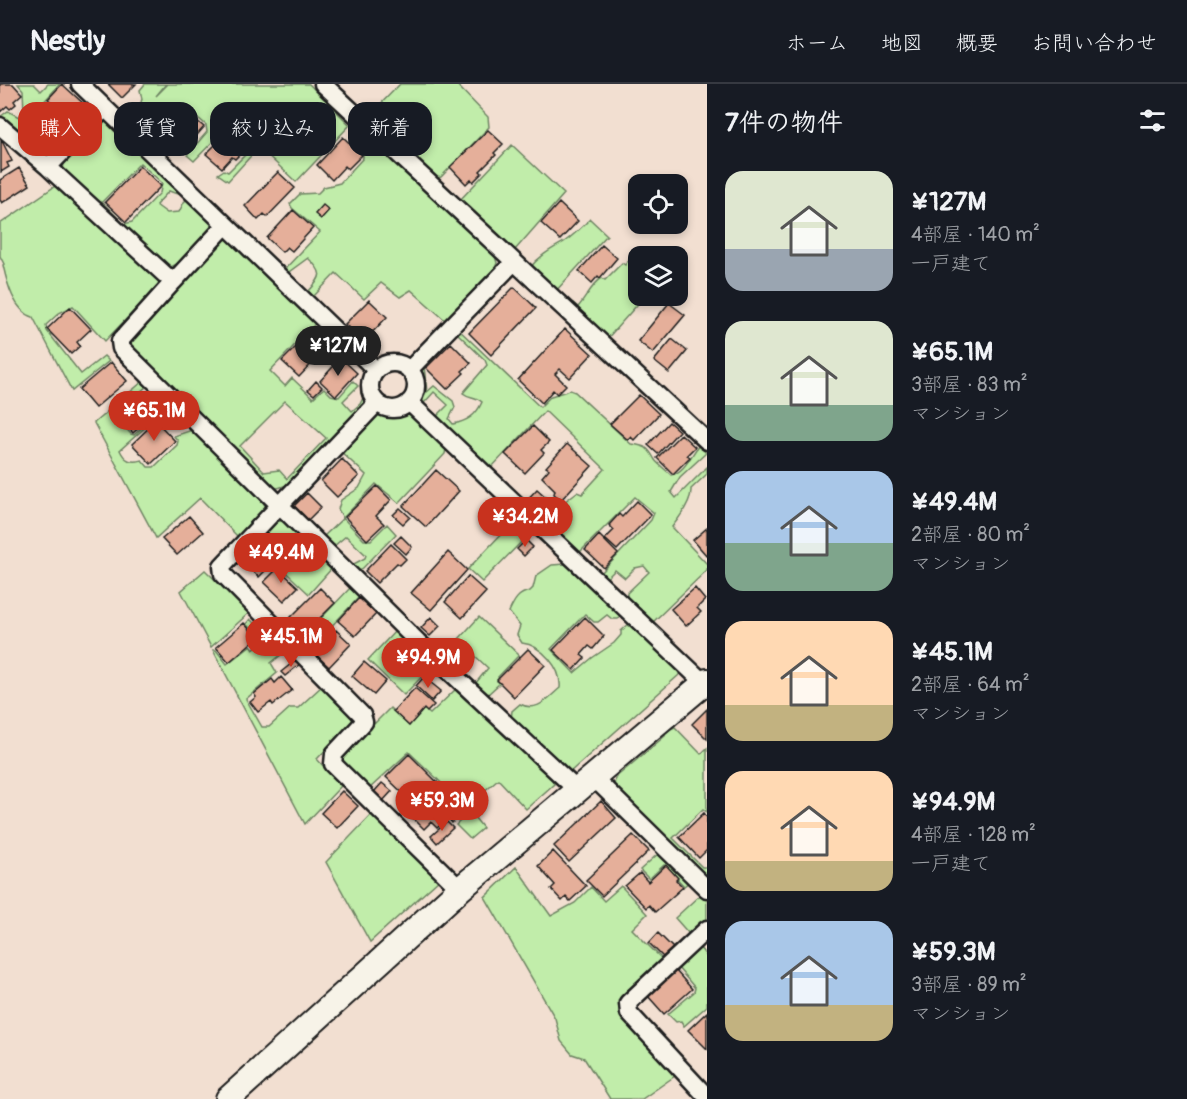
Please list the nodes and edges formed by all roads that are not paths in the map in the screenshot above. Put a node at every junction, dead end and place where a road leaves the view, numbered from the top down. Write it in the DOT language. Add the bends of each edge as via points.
graph roads {
  1 [pos="80,84"];
  2 [pos="323,84"];
  3 [pos="105,108"];
  4 [pos="0,126"];
  5 [pos="48,167"];
  6 [pos="225,225"];
  7 [pos="514,262"];
  8 [pos="172,282"];
  9 [pos="409,369"];
  10 [pos="376,370"];
  11 [pos="409,402"];
  12 [pos="377,403"];
  13 [pos="707,441"];
  14 [pos="279,505"];
  15 [pos="706,682"];
  16 [pos="585,784"];
  17 [pos="460,889"];
  18 [pos="707,889"];
  19 [pos="707,929"];
  20 [pos="707,1096"];
  21 [pos="228,1099"];
  1 -- 3 [label="street"];
  2 -- 7 [label="street"];
  3 -- 5 [label="street"];
  3 -- 6 [label="street"];
  4 -- 5 [label="street"];
  5 -- 8 [label="street"];
  6 -- 8 [label="street"];
  6 -- 10 [label="street"];
  7 -- 9 [label="street"];
  7 -- 13 [label="street"];
  8 -- 14 [label="street" via="120,341 121,348"];
  9 -- 10 [label="street" via="389,363"];
  9 -- 11 [label="street" via="416,390"];
  10 -- 12 [label="street" via="370,392"];
  11 -- 12 [label="street" via="395,409"];
  11 -- 15 [label="street"];
  12 -- 14 [label="street"];
  14 -- 16 [label="street" via="418,642"];
  14 -- 17 [label="street" via="222,567 223,574 362,715 364,722 334,754 333,764"];
  15 -- 16 [label="street"];
  16 -- 17 [label="street"];
  16 -- 18 [label="street"];
  17 -- 21 [label="street"];
  19 -- 20 [label="street" via="628,1003 629,1013"];
}
